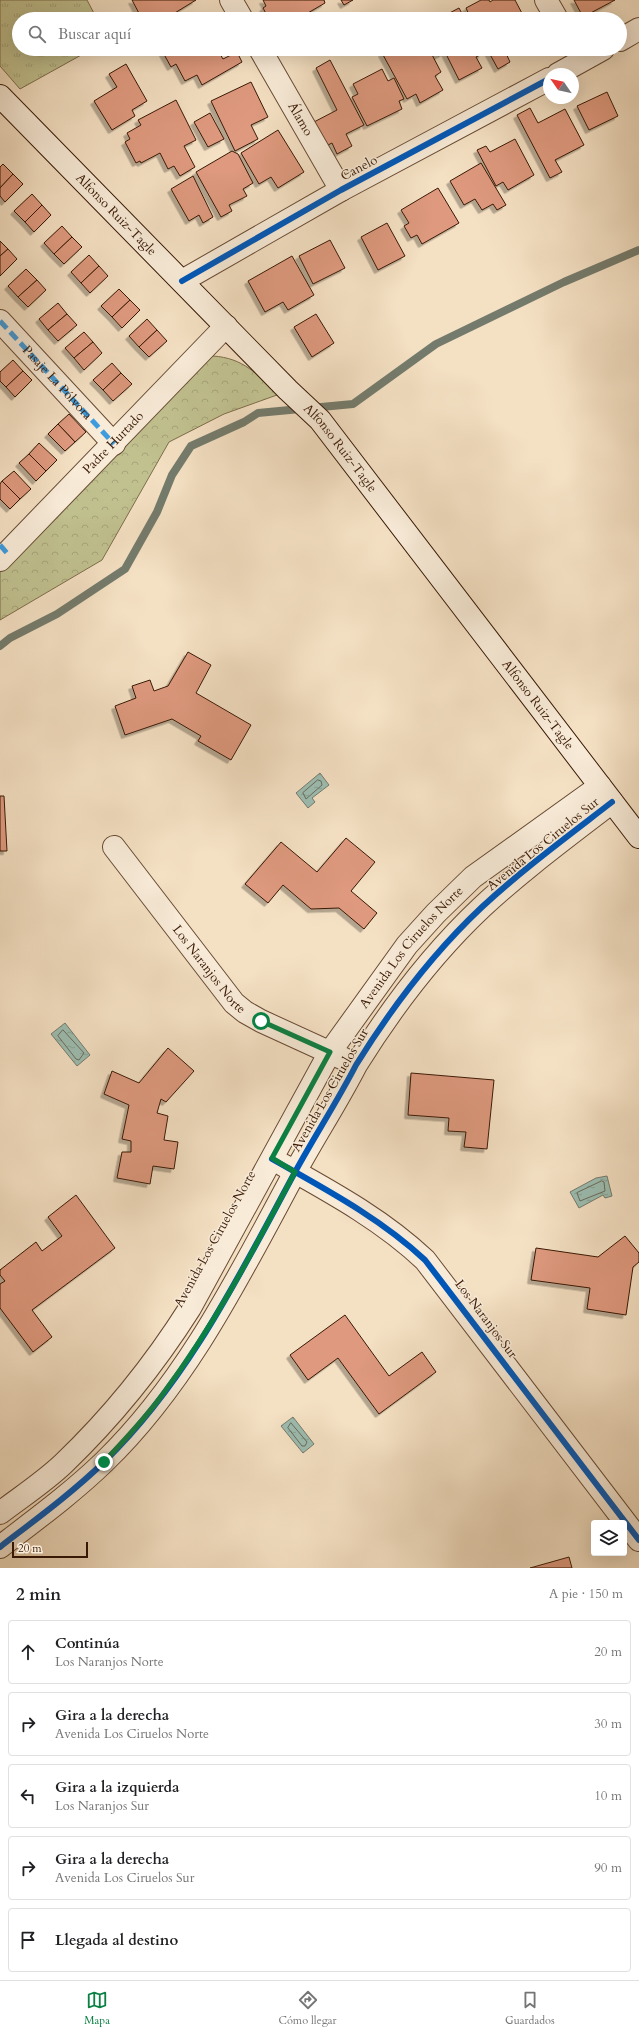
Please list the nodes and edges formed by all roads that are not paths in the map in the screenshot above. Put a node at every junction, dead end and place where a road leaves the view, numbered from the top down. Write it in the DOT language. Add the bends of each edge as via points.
graph roads {
  1 [pos="231,0"];
  2 [pos="546,0"];
  3 [pos="238,12"];
  4 [pos="553,12"];
  5 [pos="639,29"];
  6 [pos="627,36"];
  7 [pos="264,56"];
  8 [pos="577,56"];
  9 [pos="564,68"];
  10 [pos="543,82"];
  11 [pos="0,96"];
  12 [pos="341,190"];
  13 [pos="182,281"];
  14 [pos="0,321"];
  15 [pos="226,326"];
  16 [pos="114,444"];
  17 [pos="2,552"];
  18 [pos="606,794"];
  19 [pos="639,837"];
  20 [pos="114,847"];
  21 [pos="330,1052"];
  22 [pos="356,1065"];
  23 [pos="272,1158"];
  24 [pos="295,1172"];
  25 [pos="0,1512"];
  26 [pos="639,1540"];
  27 [pos="0,1547"];
  1 -- 3 [label="street"];
  2 -- 4 [label="street"];
  5 -- 6 [label="street"];
  7 -- 12 [label="street, Álamo"];
  8 -- 9 [label="street"];
  10 -- 12 [label="street, Canelo"];
  11 -- 13 [label="street, Alfonso Ruiz-Tagle"];
  12 -- 13 [label="street, Canelo"];
  13 -- 15 [label="street, Alfonso Ruiz-Tagle"];
  14 -- 16 [label="street, Pasaje La Pólvora"];
  15 -- 16 [label="street, Padre Hurtado"];
  15 -- 18 [label="street, Alfonso Ruiz-Tagle" via="320,420"];
  16 -- 17 [label="street, Padre Hurtado"];
  18 -- 19 [label="street, Alfonso Ruiz-Tagle"];
  18 -- 21 [label="street, Avenida Los Ciruelos Norte" via="473,877 454,894 408,945"];
  18 -- 22 [label="street, Avenida Los Ciruelos Sur" via="467,922 405,993 376,1032"];
  20 -- 21 [label="street, Los Naranjos Norte" via="234,1003 261,1021"];
  21 -- 22 [label="street, Los Naranjos Norte"];
  21 -- 23 [label="street, Avenida Los Ciruelos Norte"];
  22 -- 24 [label="street, Avenida Los Ciruelos Sur"];
  23 -- 24 [label="street, Los Naranjos Sur"];
  23 -- 25 [label="street, Avenida Los Ciruelos Norte" via="190,1308 167,1344 105,1420 62,1465"];
  24 -- 26 [label="street, Los Naranjos Sur" via="372,1217 425,1260"];
  24 -- 27 [label="street, Avenida Los Ciruelos Sur" via="226,1297 165,1392 104,1462 56,1504"];
}
